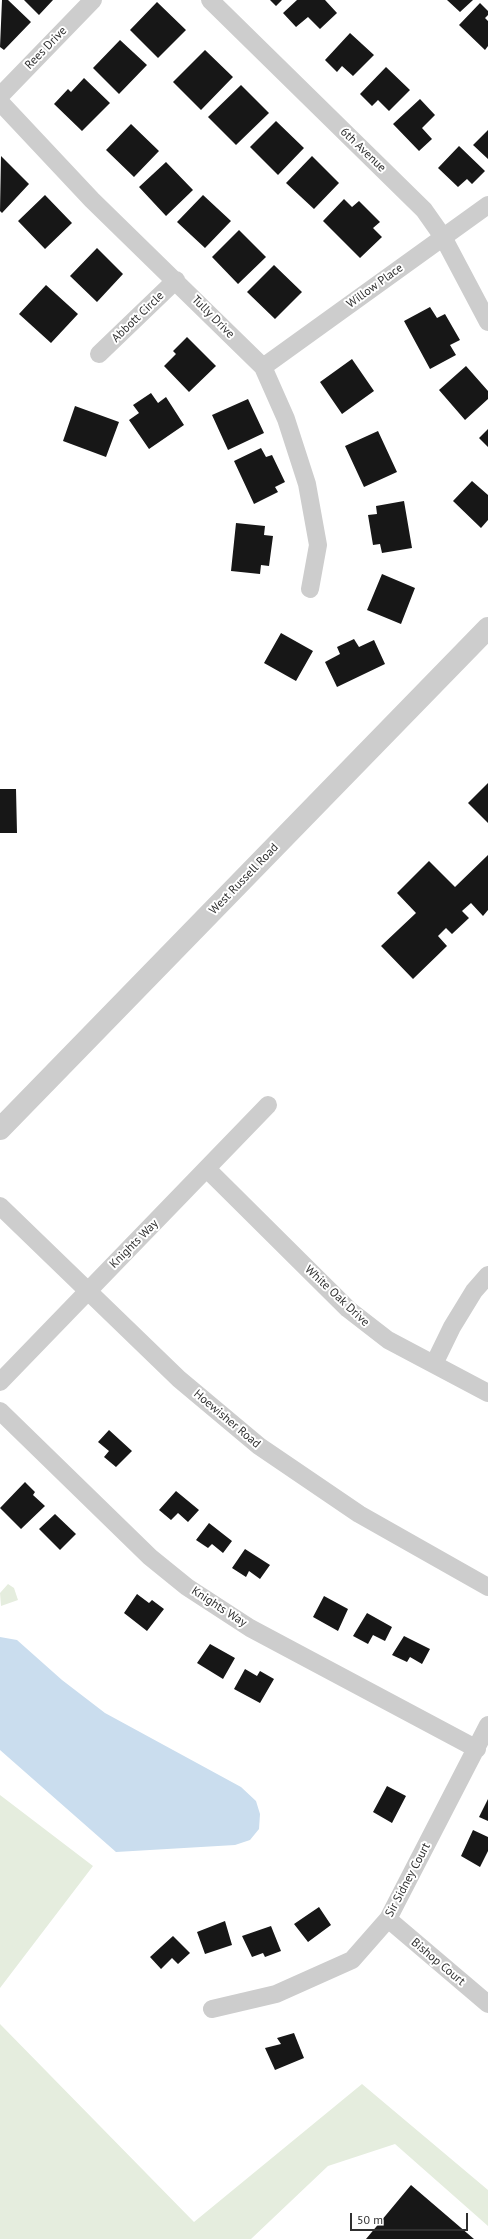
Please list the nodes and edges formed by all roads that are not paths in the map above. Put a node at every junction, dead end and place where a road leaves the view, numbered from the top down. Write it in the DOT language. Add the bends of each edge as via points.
graph roads {
  1 [pos="92,0"];
  2 [pos="210,0"];
  3 [pos="0,96"];
  4 [pos="0,102"];
  5 [pos="488,205"];
  6 [pos="443,237"];
  7 [pos="176,280"];
  8 [pos="488,322"];
  9 [pos="99,354"];
  10 [pos="263,367"];
  11 [pos="310,589"];
  12 [pos="488,628"];
  13 [pos="268,1105"];
  14 [pos="0,1129"];
  15 [pos="207,1170"];
  16 [pos="0,1206"];
  17 [pos="488,1275"];
  18 [pos="88,1291"];
  19 [pos="434,1364"];
  20 [pos="0,1382"];
  21 [pos="488,1394"];
  22 [pos="0,1411"];
  23 [pos="488,1587"];
  24 [pos="488,1725"];
  25 [pos="477,1749"];
  26 [pos="388,1919"];
  27 [pos="488,2004"];
  28 [pos="212,2009"];
  1 -- 3 [label="street, Rees Drive"];
  2 -- 6 [label="street, 6th Avenue" via="424,210"];
  4 -- 7 [label="street, Tully Drive" via="92,200"];
  5 -- 6 [label="street, Willow Place"];
  6 -- 8 [label="street, 6th Avenue"];
  6 -- 10 [label="street, Willow Place"];
  7 -- 9 [label="street, Abbott Circle"];
  7 -- 10 [label="street, Tully Drive"];
  10 -- 11 [label="street, Tully Drive" via="286,419 307,484 318,545"];
  12 -- 14 [label="street, West Russell Road"];
  13 -- 15 [label="street, Knights Way"];
  15 -- 18 [label="street, Knights Way"];
  15 -- 19 [label="street, White Oak Drive" via="348,1309 388,1340"];
  16 -- 18 [label="street, Hoewisher Road"];
  17 -- 19 [label="street" via="474,1291 452,1327"];
  18 -- 20 [label="street, Knights Way"];
  18 -- 23 [label="street, Hoewisher Road" via="179,1379 259,1446 359,1514"];
  19 -- 21 [label="street, White Oak Drive"];
  22 -- 25 [label="street, Knights Way" via="150,1557 187,1587 250,1628"];
  24 -- 25 [label="street, Sir Sidney Court"];
  25 -- 26 [label="street, Sir Sidney Court"];
  26 -- 27 [label="street, Bishop Court"];
  26 -- 28 [label="street, Sir Sidney Court" via="352,1960 276,1994"];
}
